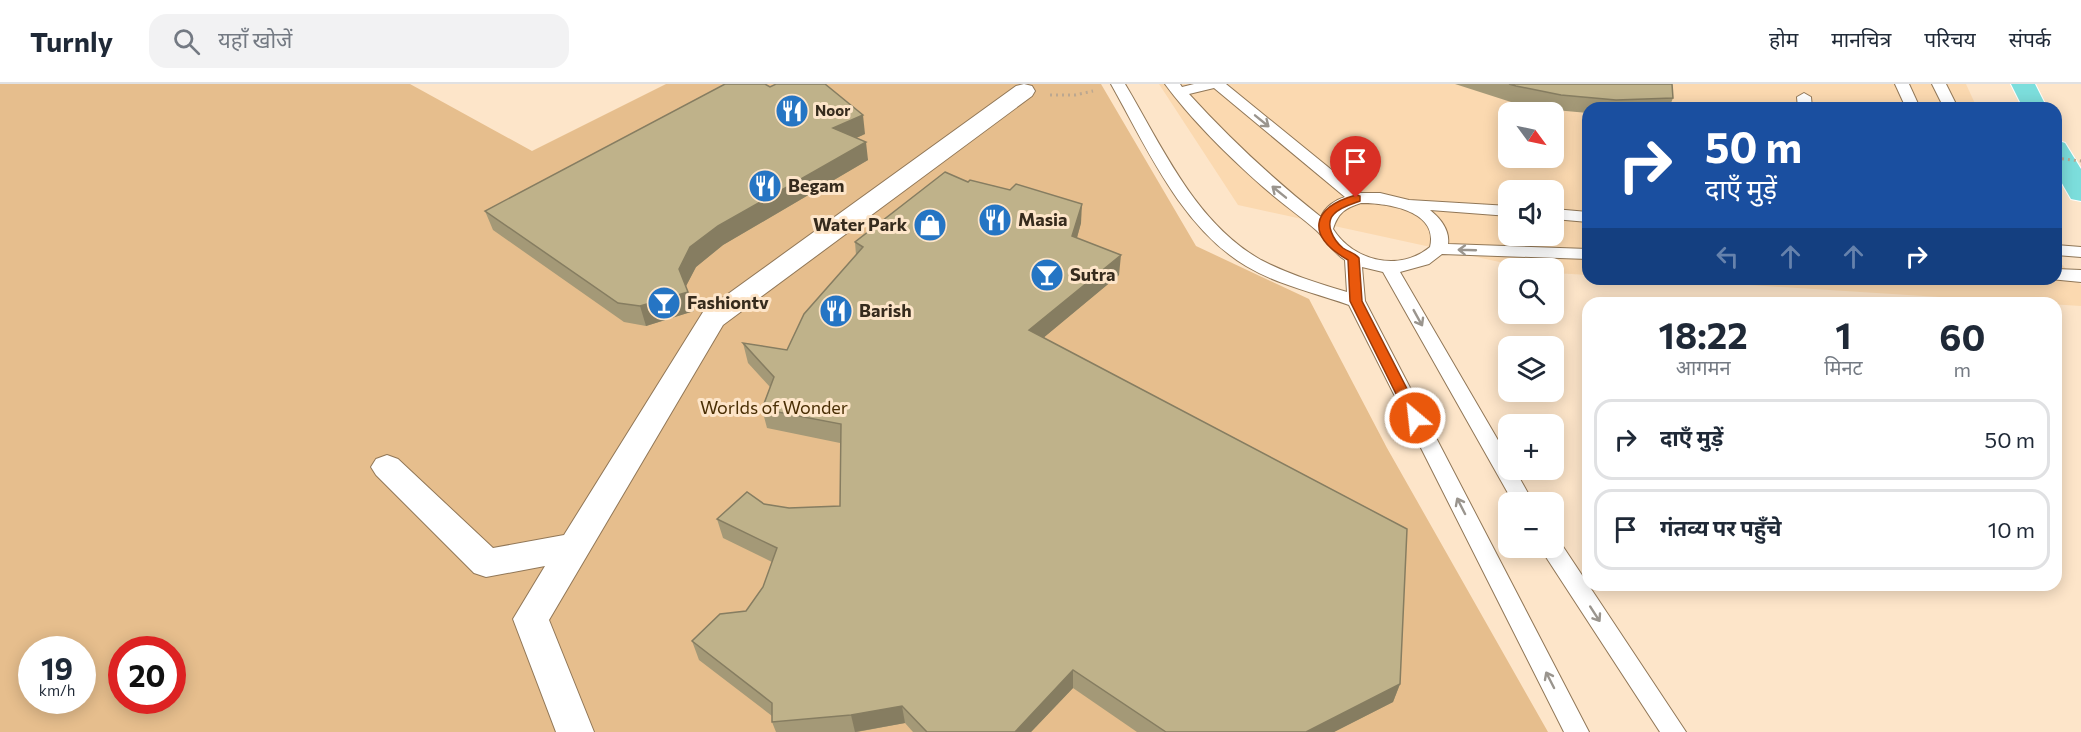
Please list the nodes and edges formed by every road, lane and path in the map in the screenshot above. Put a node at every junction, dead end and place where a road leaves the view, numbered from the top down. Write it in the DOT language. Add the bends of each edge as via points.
graph roads {
  1 [pos="1216,84"];
  2 [pos="1902,84"];
  3 [pos="1939,84"];
  4 [pos="2024,84"];
  5 [pos="1118,85"];
  6 [pos="1174,88"];
  7 [pos="1024,91"];
  8 [pos="1910,102"];
  9 [pos="1948,102"];
  10 [pos="2032,102"];
  11 [pos="2062,158"];
  12 [pos="2062,159"];
  13 [pos="2081,160"];
  14 [pos="2081,193"];
  15 [pos="1356,198"];
  16 [pos="1409,204"];
  17 [pos="1498,210"];
  18 [pos="1564,215"];
  19 [pos="1582,216"];
  20 [pos="1324,229"];
  21 [pos="1438,249"];
  22 [pos="2062,250"];
  23 [pos="2081,252"];
  24 [pos="1582,255"];
  25 [pos="1353,258"];
  26 [pos="1389,267"];
  27 [pos="2062,275"];
  28 [pos="2081,276"];
  29 [pos="1356,301"];
  30 [pos="387,467"];
  31 [pos="1516,492"];
  32 [pos="575,547"];
  33 [pos="1558,558"];
  34 [pos="575,732"];
  35 [pos="1577,732"];
  36 [pos="1674,732"];
  1 -- 6 [label="lane"];
  1 -- 15 [label="lane, one-way"];
  2 -- 8 [label="lane"];
  3 -- 9 [label="lane"];
  4 -- 10 [label="main road"];
  5 -- 7 [label="path" via="1075,95 1033,95"];
  5 -- 29 [label="lane" via="1203,222 1241,255 1281,275"];
  20 -- 6 [label="lane, one-way" via="1268,183"];
  7 -- 32 [label="street" via="713,319"];
  11 -- 13 [label="path, bridge"];
  12 -- 14 [label="main road"];
  15 -- 16 [label="lane"];
  15 -- 20 [label="lane" via="1331,210"];
  16 -- 17 [label="lane"];
  16 -- 21 [label="lane" via="1433,219 1441,236"];
  18 -- 19 [label="lane"];
  20 -- 25 [label="lane" via="1339,250"];
  24 -- 21 [label="lane, one-way"];
  21 -- 26 [label="lane" via="1422,261"];
  22 -- 23 [label="lane"];
  25 -- 26 [label="lane"];
  25 -- 29 [label="lane"];
  26 -- 31 [label="lane, one-way"];
  27 -- 28 [label="lane"];
  35 -- 29 [label="lane, one-way"];
  30 -- 32 [label="street" via="486,563"];
  32 -- 34 [label="street" via="531,619"];
  33 -- 36 [label="lane, one-way"];
}
